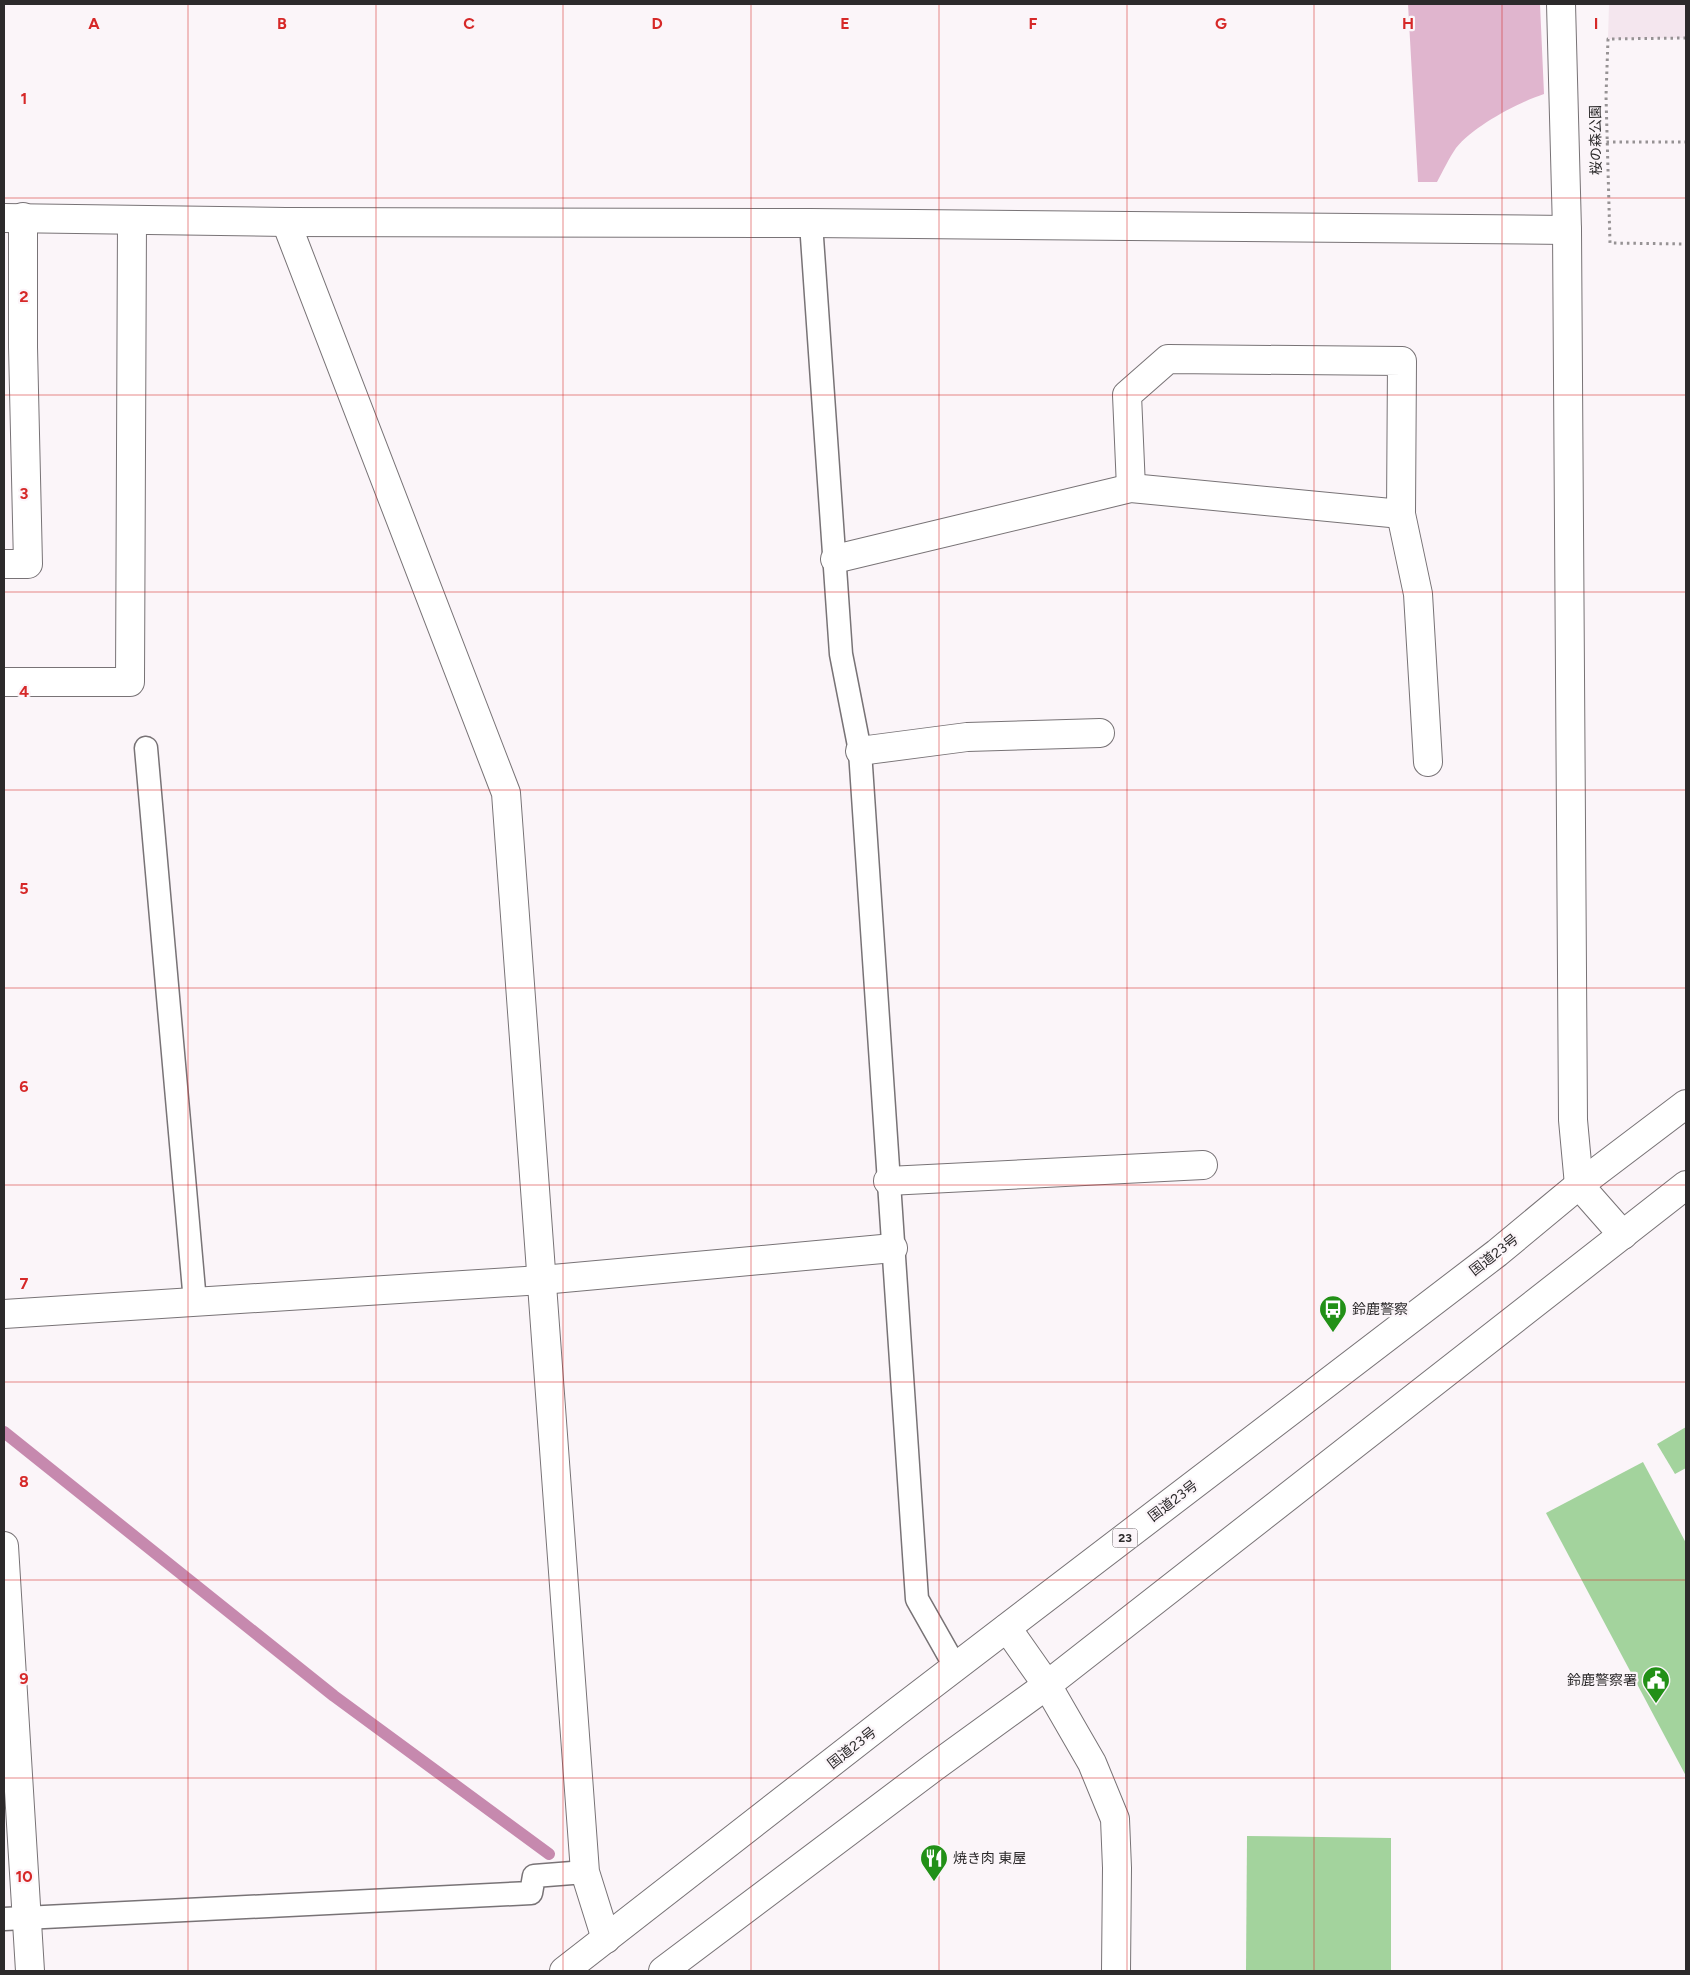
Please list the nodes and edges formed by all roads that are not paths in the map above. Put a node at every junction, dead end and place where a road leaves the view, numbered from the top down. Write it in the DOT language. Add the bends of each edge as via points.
graph roads {
  1 [pos="1561,4"];
  2 [pos="13,218"];
  3 [pos="132,220"];
  4 [pos="286,222"];
  5 [pos="811,223"];
  6 [pos="1567,230"];
  7 [pos="13,347"];
  8 [pos="1131,488"];
  9 [pos="1401,514"];
  10 [pos="835,559"];
  11 [pos="4,564"];
  12 [pos="4,682"];
  13 [pos="1100,733"];
  14 [pos="146,748"];
  15 [pos="860,751"];
  16 [pos="1428,762"];
  17 [pos="1686,1104"];
  18 [pos="1204,1165"];
  19 [pos="888,1181"];
  20 [pos="1579,1185"];
  21 [pos="1686,1185"];
  22 [pos="1623,1235"];
  23 [pos="893,1248"];
  24 [pos="542,1280"];
  25 [pos="195,1302"];
  26 [pos="4,1314"];
  27 [pos="4,1563"];
  28 [pos="1007,1628"];
  29 [pos="956,1668"];
  30 [pos="1047,1685"];
  31 [pos="585,1872"];
  32 [pos="15,1919"];
  33 [pos="606,1939"];
  34 [pos="30,1971"];
  35 [pos="564,1971"];
  36 [pos="663,1971"];
  37 [pos="1116,1971"];
  1 -- 6 [label="main road"];
  2 -- 3 [label="main road"];
  2 -- 7 [label="main road"];
  3 -- 4 [label="main road"];
  3 -- 12 [label="main road" via="130,682"];
  4 -- 5 [label="main road"];
  4 -- 24 [label="main road" via="506,793"];
  5 -- 6 [label="main road"];
  5 -- 10 [label="lane"];
  6 -- 20 [label="main road" via="1573,1120"];
  7 -- 11 [label="main road" via="28,564"];
  8 -- 9 [label="main road"];
  8 -- 9 [label="main road" via="1126,395 1168,359 1402,361"];
  8 -- 10 [label="main road"];
  9 -- 16 [label="main road" via="1418,594"];
  10 -- 15 [label="lane" via="842,654"];
  13 -- 15 [label="main road" via="967,737"];
  14 -- 25 [label="lane"];
  15 -- 19 [label="lane"];
  17 -- 20 [label="main road, 国道23号 / 23"];
  18 -- 19 [label="main road"];
  19 -- 23 [label="lane"];
  20 -- 22 [label="main road"];
  20 -- 28 [label="main road, 国道23号 / 23" via="1497,1253"];
  21 -- 22 [label="main road"];
  22 -- 30 [label="main road"];
  23 -- 24 [label="main road"];
  23 -- 29 [label="lane" via="917,1599"];
  24 -- 25 [label="main road"];
  24 -- 31 [label="main road"];
  25 -- 26 [label="main road"];
  27 -- 32 [label="main road"];
  28 -- 29 [label="main road, 国道23号 / 23"];
  28 -- 30 [label="main road"];
  29 -- 33 [label="main road, 国道23号 / 23"];
  30 -- 36 [label="main road"];
  30 -- 37 [label="main road" via="1092,1763 1115,1820"];
  31 -- 32 [label="lane" via="534,1876 531,1893"];
  31 -- 33 [label="main road"];
  32 -- 34 [label="main road"];
  33 -- 35 [label="main road, 国道23号 / 23"];
}
